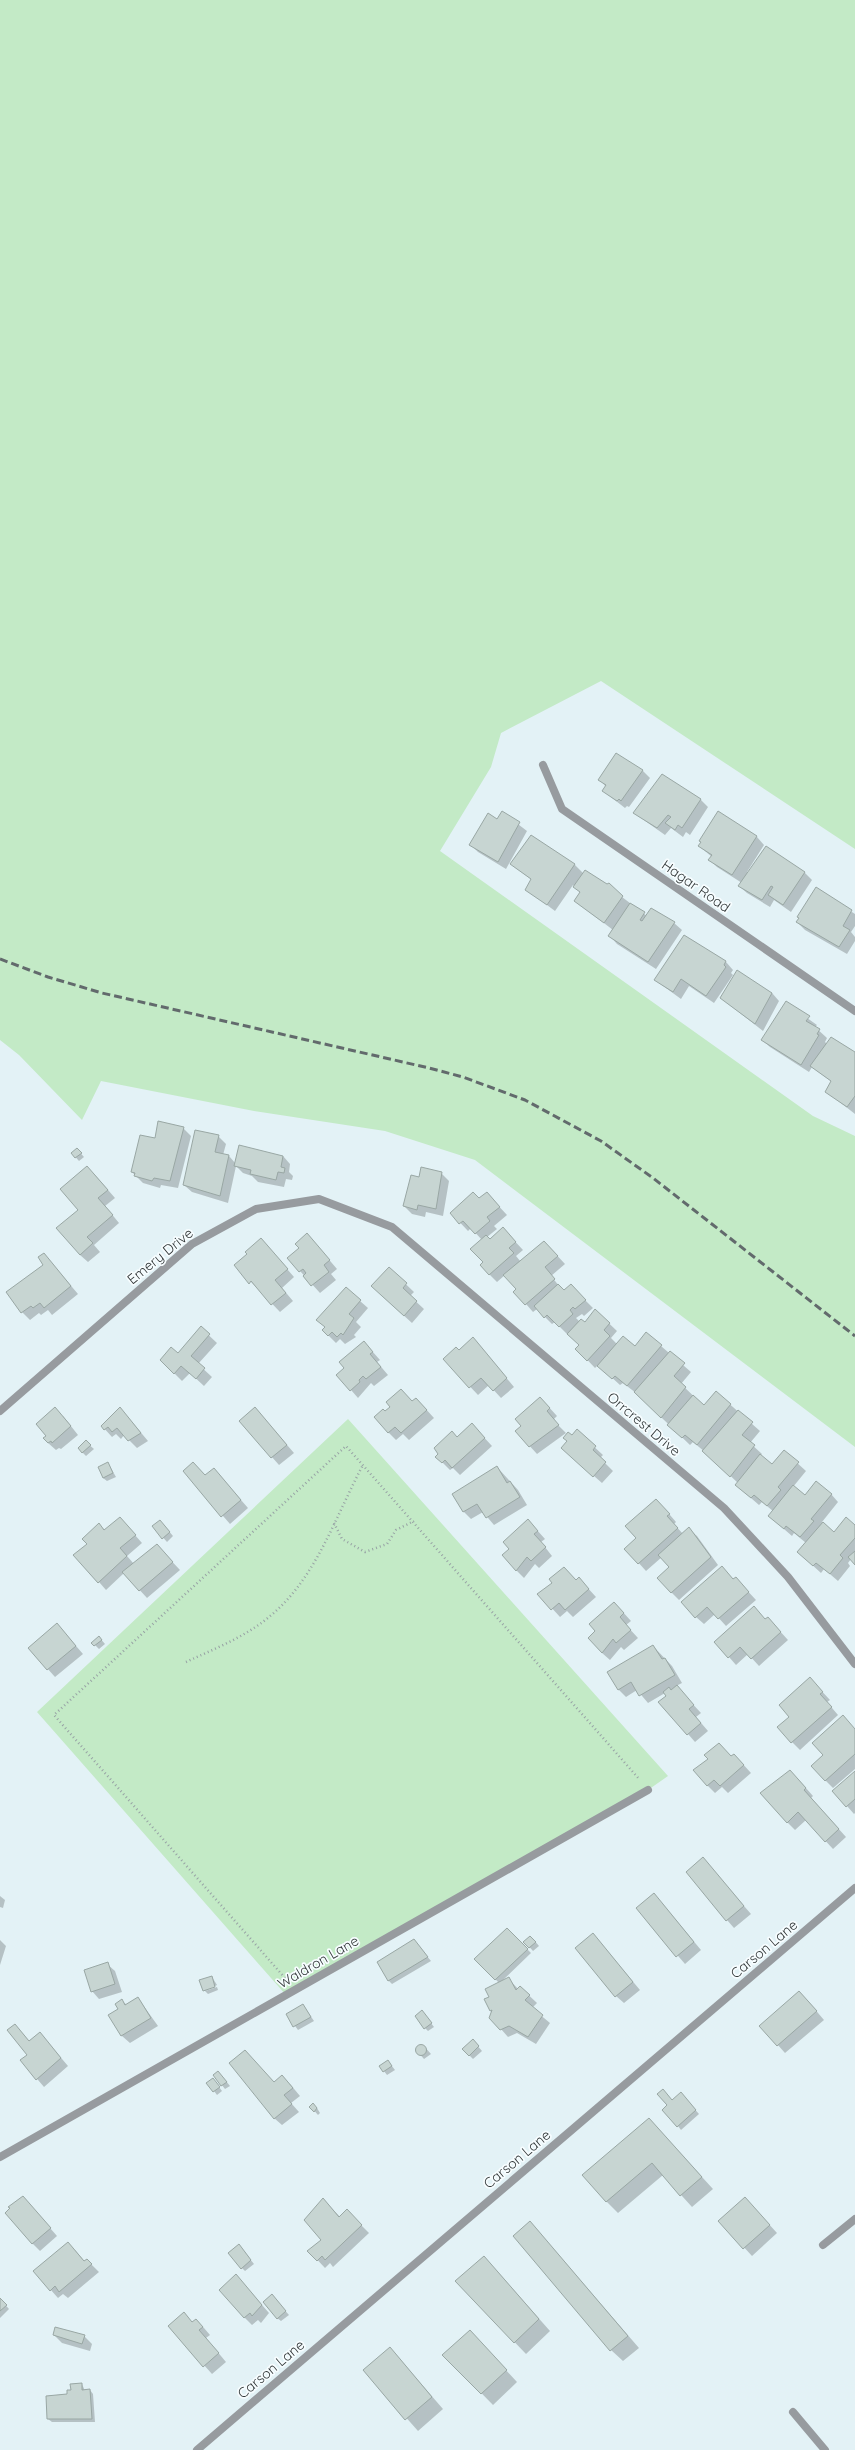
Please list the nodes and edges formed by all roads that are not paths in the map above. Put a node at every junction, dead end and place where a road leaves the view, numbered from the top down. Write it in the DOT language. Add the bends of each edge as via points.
graph roads {
  1 [pos="543,765"];
  2 [pos="855,1011"];
  3 [pos="392,1227"];
  4 [pos="0,1411"];
  5 [pos="855,1664"];
  6 [pos="648,1790"];
  7 [pos="855,1888"];
  8 [pos="0,2157"];
  9 [pos="855,2220"];
  10 [pos="823,2245"];
  11 [pos="793,2412"];
  12 [pos="197,2450"];
  13 [pos="825,2450"];
  1 -- 2 [label="street, Hagar Road" via="562,809"];
  3 -- 4 [label="street, Emery Drive" via="319,1199 256,1209 192,1244"];
  3 -- 5 [label="street, Orrcrest Drive" via="724,1508 788,1577"];
  6 -- 8 [label="street, Waldron Lane"];
  7 -- 12 [label="street, Carson Lane"];
  9 -- 10 [label="street"];
  11 -- 13 [label="street"];
}
